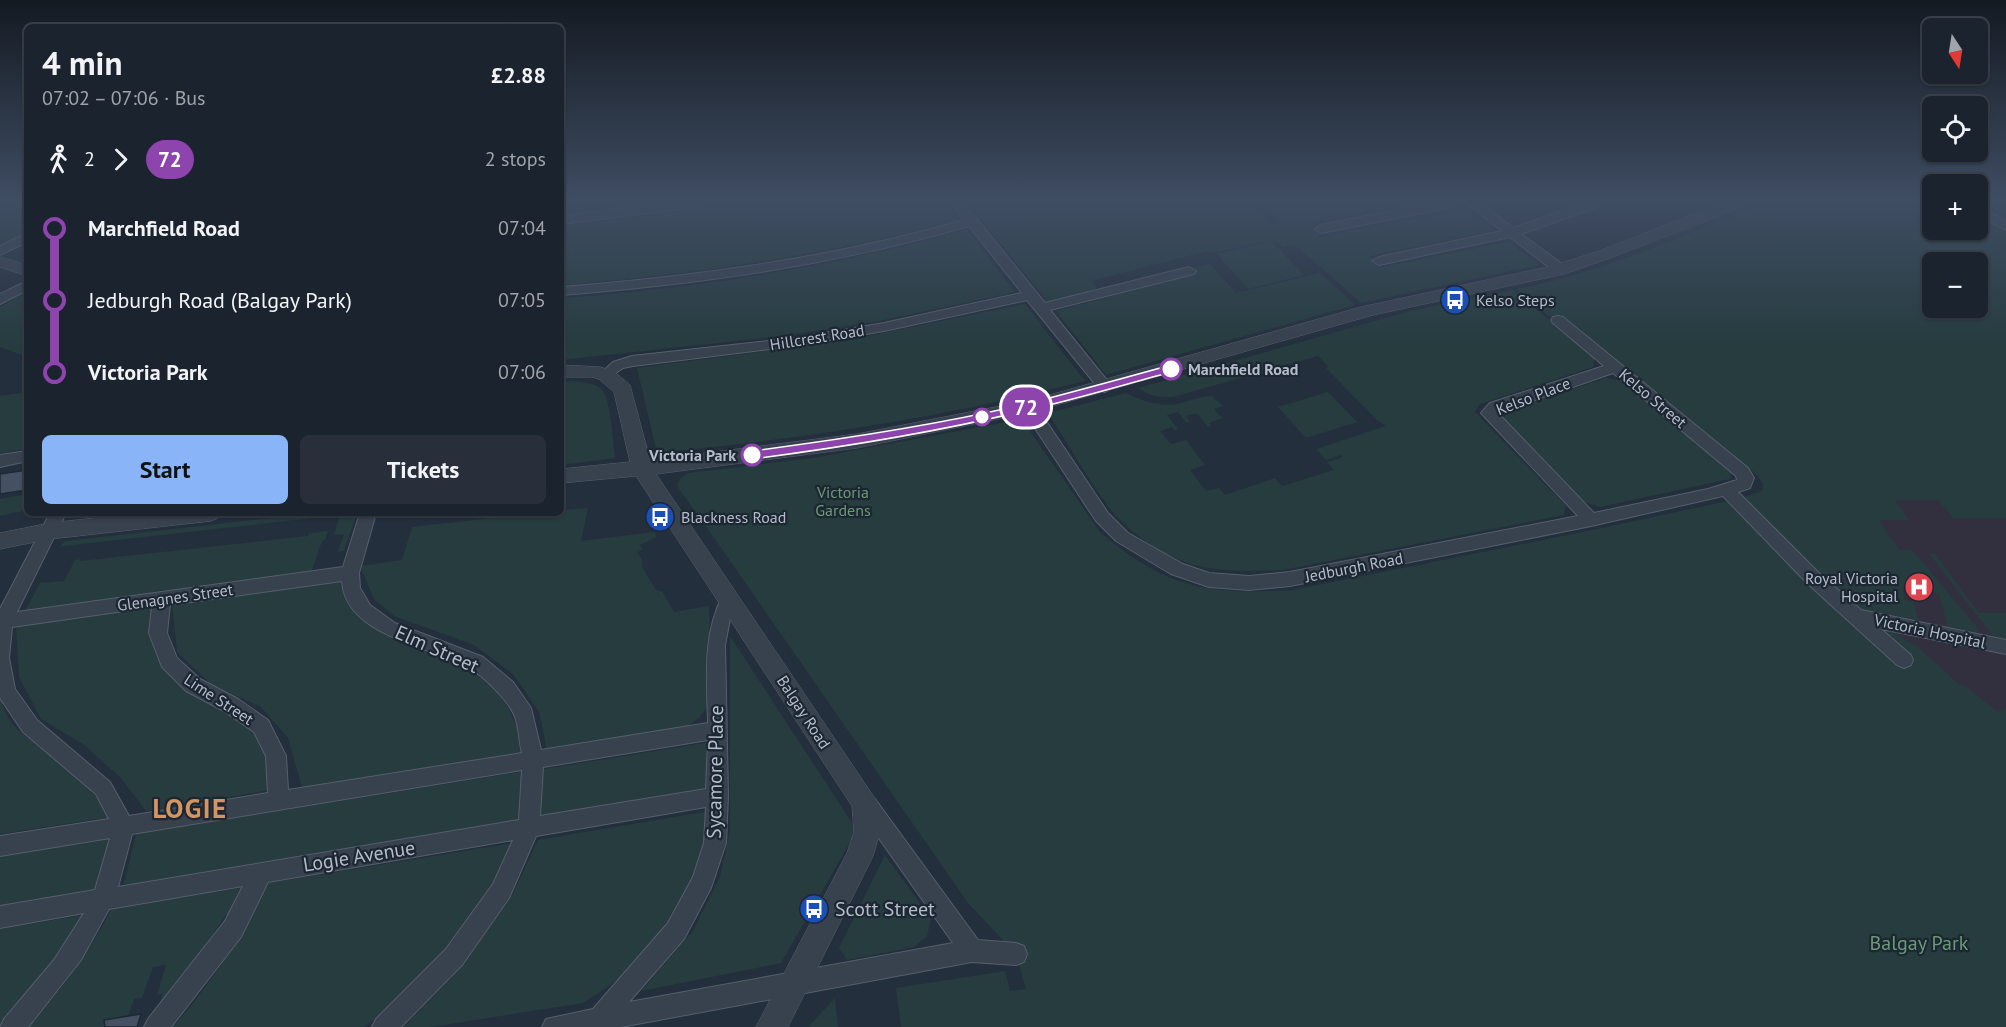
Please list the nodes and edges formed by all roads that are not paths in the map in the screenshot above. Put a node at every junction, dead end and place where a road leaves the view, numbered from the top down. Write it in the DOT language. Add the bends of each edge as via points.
graph roads {
  1 [pos="858,250"];
  2 [pos="994,250"];
  3 [pos="1431,250"];
  4 [pos="1539,250"];
  5 [pos="1617,250"];
  6 [pos="1379,261"];
  7 [pos="0,262"];
  8 [pos="1568,267"];
  9 [pos="24,270"];
  10 [pos="1189,271"];
  11 [pos="24,287"];
  12 [pos="564,291"];
  13 [pos="1030,295"];
  14 [pos="0,300"];
  15 [pos="1042,308"];
  16 [pos="1558,320"];
  17 [pos="1615,367"];
  18 [pos="564,371"];
  19 [pos="606,375"];
  20 [pos="1105,387"];
  21 [pos="1029,407"];
  22 [pos="24,457"];
  23 [pos="0,461"];
  24 [pos="642,469"];
  25 [pos="564,476"];
  26 [pos="1746,478"];
  27 [pos="1726,490"];
  28 [pos="158,516"];
  29 [pos="367,516"];
  30 [pos="1592,520"];
  31 [pos="54,522"];
  32 [pos="0,541"];
  33 [pos="350,573"];
  34 [pos="162,598"];
  35 [pos="729,600"];
  36 [pos="1854,616"];
  37 [pos="1,621"];
  38 [pos="2006,647"];
  39 [pos="1904,660"];
  40 [pos="718,730"];
  41 [pos="533,761"];
  42 [pos="718,796"];
  43 [pos="279,801"];
  44 [pos="865,803"];
  45 [pos="124,826"];
  46 [pos="529,828"];
  47 [pos="0,846"];
  48 [pos="261,873"];
  49 [pos="102,900"];
  50 [pos="0,917"];
  51 [pos="972,951"];
  52 [pos="1016,954"];
  53 [pos="795,985"];
  54 [pos="600,1018"];
  55 [pos="12,1027"];
  56 [pos="156,1027"];
  57 [pos="384,1027"];
  58 [pos="554,1027"];
  59 [pos="771,1027"];
  1 -- 12 [label="street" via="694,278"];
  2 -- 13 [label="street"];
  3 -- 6 [label="street"];
  4 -- 8 [label="street"];
  5 -- 8 [label="street"];
  7 -- 9 [label="street"];
  8 -- 20 [label="street" via="1410,300"];
  10 -- 15 [label="street"];
  11 -- 14 [label="street"];
  13 -- 15 [label="street"];
  13 -- 19 [label="street, Hillcrest Road" via="795,342 633,361 618,365"];
  15 -- 20 [label="street"];
  16 -- 17 [label="street, Kelso Street"];
  17 -- 26 [label="street, Kelso Street"];
  17 -- 30 [label="street, Kelso Place" via="1495,407 1489,413"];
  18 -- 19 [label="street" via="593,370"];
  19 -- 24 [label="street" via="623,389"];
  20 -- 21 [label="street"];
  21 -- 24 [label="street" via="837,444"];
  21 -- 30 [label="street, Jedburgh Road" via="1102,517 1122,537 1177,569 1209,580 1249,583 1290,579"];
  22 -- 23 [label="street"];
  24 -- 25 [label="street"];
  24 -- 35 [label="street, Balgay Road"];
  26 -- 27 [label="street, Jedburgh Road" via="1744,484"];
  27 -- 30 [label="street, Jedburgh Road"];
  27 -- 36 [label="street"];
  28 -- 31 [label="street"];
  29 -- 33 [label="street"];
  31 -- 32 [label="street"];
  31 -- 37 [label="street"];
  33 -- 34 [label="street, Glenagnes Street"];
  33 -- 41 [label="street, Elm Street" via="351,589 364,610 389,628 476,662 506,688 524,714"];
  34 -- 37 [label="street, Glenagnes Street"];
  34 -- 43 [label="street, Lime Street" via="159,633 169,662 193,685 261,726 276,756"];
  35 -- 40 [label="street, Sycamore Place" via="716,645"];
  35 -- 44 [label="street, Balgay Road"];
  36 -- 38 [label="street, Victoria Hospital"];
  36 -- 39 [label="street"];
  37 -- 45 [label="street" via="0,658 6,690 30,726 103,788"];
  40 -- 41 [label="street"];
  40 -- 42 [label="street, Sycamore Place"];
  41 -- 43 [label="street"];
  41 -- 46 [label="street, Elm Street"];
  42 -- 46 [label="street, Logie Avenue"];
  42 -- 54 [label="street, Sycamore Place" via="715,843 703,882 676,931"];
  43 -- 45 [label="street"];
  44 -- 51 [label="street, Balgay Road"];
  44 -- 53 [label="street" via="867,832 860,856"];
  45 -- 47 [label="street"];
  45 -- 49 [label="street"];
  46 -- 48 [label="street, Logie Avenue"];
  46 -- 57 [label="street, Elm Street" via="501,891 454,957"];
  48 -- 49 [label="street, Logie Avenue"];
  48 -- 56 [label="street" via="233,929"];
  49 -- 50 [label="street, Logie Avenue"];
  49 -- 55 [label="street" via="73,952"];
  51 -- 52 [label="street"];
  51 -- 53 [label="street"];
  53 -- 54 [label="street"];
  53 -- 59 [label="street"];
  54 -- 58 [label="street"];
}
